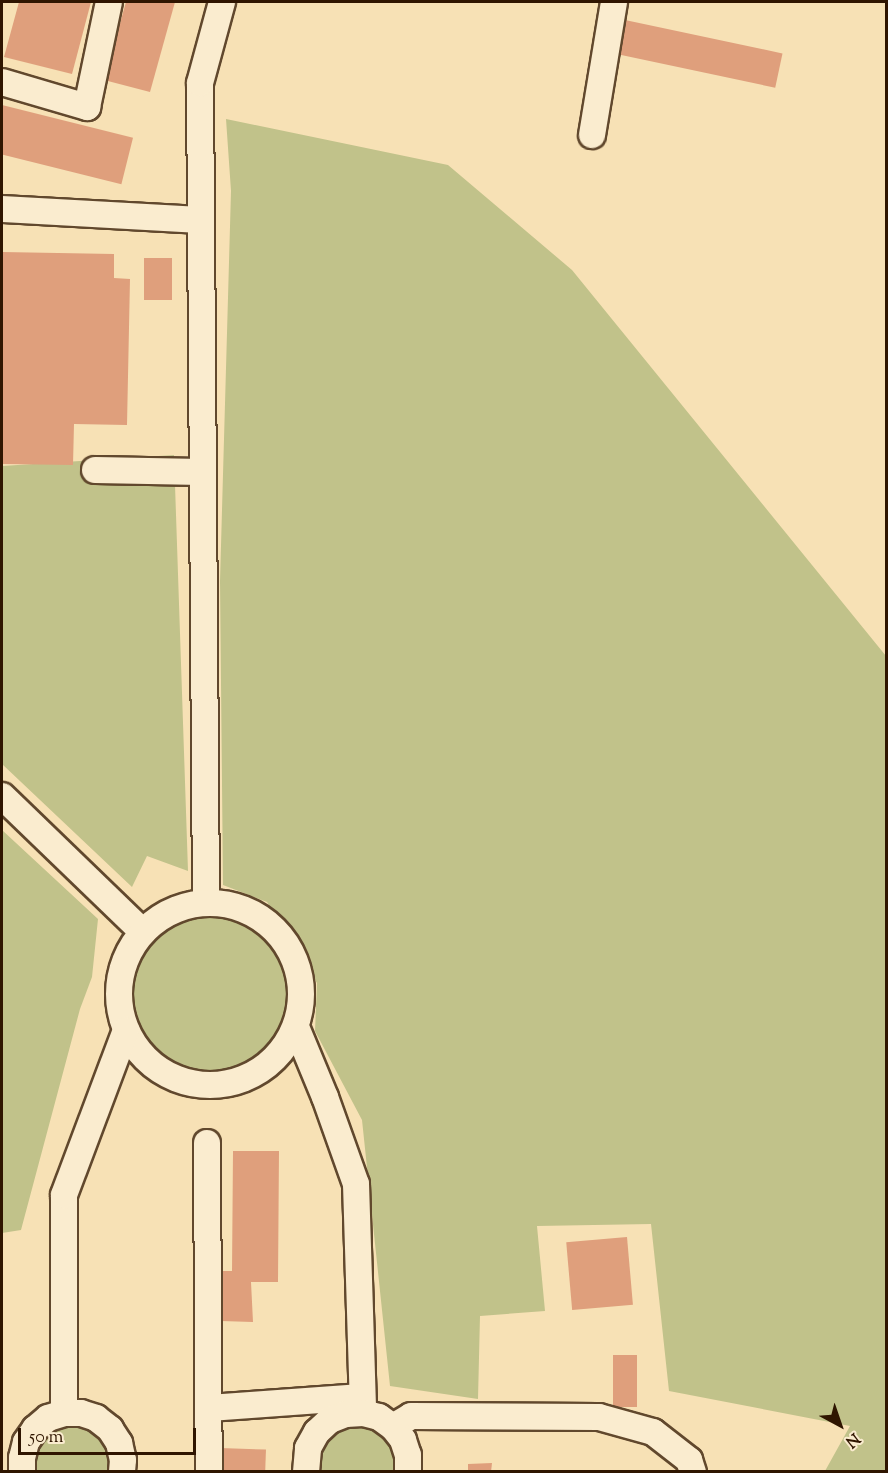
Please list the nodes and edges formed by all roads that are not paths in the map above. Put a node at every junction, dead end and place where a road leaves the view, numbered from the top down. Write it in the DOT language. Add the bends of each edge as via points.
graph roads {
  1 [pos="109,2"];
  2 [pos="222,2"];
  3 [pos="614,2"];
  4 [pos="2,82"];
  5 [pos="592,135"];
  6 [pos="2,209"];
  7 [pos="201,220"];
  8 [pos="95,470"];
  9 [pos="202,472"];
  10 [pos="2,796"];
  11 [pos="206,902"];
  12 [pos="143,932"];
  13 [pos="296,1028"];
  14 [pos="126,1030"];
  15 [pos="207,1143"];
  16 [pos="363,1405"];
  17 [pos="209,1408"];
  18 [pos="64,1413"];
  19 [pos="393,1427"];
  20 [pos="22,1472"];
  21 [pos="122,1472"];
  22 [pos="209,1472"];
  23 [pos="306,1472"];
  24 [pos="408,1472"];
  25 [pos="693,1472"];
  1 -- 4 [label="street" via="87,107"];
  2 -- 7 [label="street" via="200,83"];
  3 -- 5 [label="street"];
  6 -- 7 [label="street"];
  7 -- 9 [label="street"];
  8 -- 9 [label="street"];
  9 -- 11 [label="street"];
  10 -- 12 [label="street"];
  11 -- 12 [label="street" via="164,915"];
  11 -- 13 [label="street" via="232,904 257,914 277,930 292,951 302,993"];
  12 -- 14 [label="street" via="128,953 120,978 119,1004"];
  13 -- 14 [label="street" via="280,1054 256,1073 226,1084 196,1084 167,1074 142,1056"];
  13 -- 16 [label="street" via="326,1097 356,1184"];
  14 -- 18 [label="street" via="64,1196"];
  15 -- 17 [label="street"];
  16 -- 17 [label="street"];
  16 -- 19 [label="street"];
  16 -- 23 [label="street" via="330,1420 317,1432 308,1448"];
  17 -- 22 [label="street"];
  18 -- 20 [label="street" via="48,1418 35,1429 26,1442"];
  18 -- 21 [label="street" via="96,1418 110,1429 119,1443"];
  19 -- 24 [label="street" via="408,1455"];
  19 -- 25 [label="street" via="411,1416 599,1417 653,1432 689,1460"];
}
